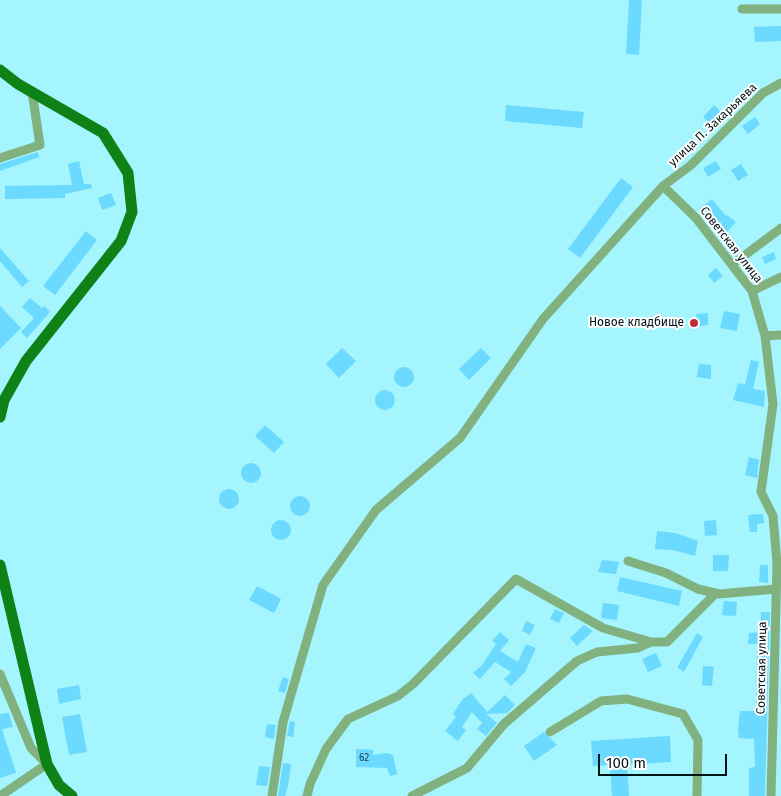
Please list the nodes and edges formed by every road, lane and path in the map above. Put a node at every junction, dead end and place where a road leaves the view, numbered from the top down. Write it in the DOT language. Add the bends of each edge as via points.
graph roads {
  1 [pos="781,8"];
  2 [pos="742,9"];
  3 [pos="0,70"];
  4 [pos="781,83"];
  5 [pos="32,92"];
  6 [pos="0,158"];
  7 [pos="663,186"];
  8 [pos="781,228"];
  9 [pos="733,264"];
  10 [pos="781,277"];
  11 [pos="752,291"];
  12 [pos="765,336"];
  13 [pos="781,336"];
  14 [pos="0,417"];
  15 [pos="628,561"];
  16 [pos="779,564"];
  17 [pos="0,565"];
  18 [pos="776,589"];
  19 [pos="716,593"];
  20 [pos="651,642"];
  21 [pos="0,674"];
  22 [pos="550,732"];
  23 [pos="46,764"];
  24 [pos="776,772"];
  25 [pos="59,785"];
  26 [pos="3,796"];
  27 [pos="65,796"];
  28 [pos="72,796"];
  29 [pos="272,796"];
  30 [pos="307,796"];
  31 [pos="412,796"];
  32 [pos="697,796"];
  33 [pos="771,796"];
  1 -- 2 [label="street"];
  3 -- 5 [label="main road"];
  4 -- 7 [label="street, улица П. Закарьяева" via="763,93 691,165"];
  5 -- 6 [label="street" via="40,145"];
  5 -- 14 [label="main road" via="103,133 128,173 132,212 121,241 26,361 4,400"];
  7 -- 9 [label="street, Советская улица" via="696,218"];
  7 -- 29 [label="street, улица П. Закарьяева" via="543,319 460,438 376,510 323,585 284,722"];
  8 -- 9 [label="street"];
  9 -- 11 [label="street, Советская улица"];
  10 -- 11 [label="street"];
  11 -- 12 [label="street, Советская улица"];
  12 -- 13 [label="street"];
  12 -- 16 [label="street, Советская улица" via="773,404 761,492 773,516"];
  15 -- 19 [label="street"];
  16 -- 18 [label="street, Советская улица"];
  17 -- 23 [label="main road"];
  18 -- 19 [label="street"];
  18 -- 24 [label="street, Советская улица"];
  19 -- 20 [label="street" via="667,642"];
  20 -- 30 [label="street" via="603,628 516,579 413,684 398,696 348,719 326,749"];
  20 -- 31 [label="street" via="638,648 597,652 577,661 504,724 467,768"];
  21 -- 23 [label="street" via="31,748"];
  22 -- 32 [label="street" via="600,701 627,699 683,714 698,740"];
  23 -- 25 [label="main road"];
  23 -- 26 [label="street"];
  24 -- 33 [label="street, Советская улица"];
  25 -- 27 [label="main road"];
  25 -- 28 [label="main road"];
}
